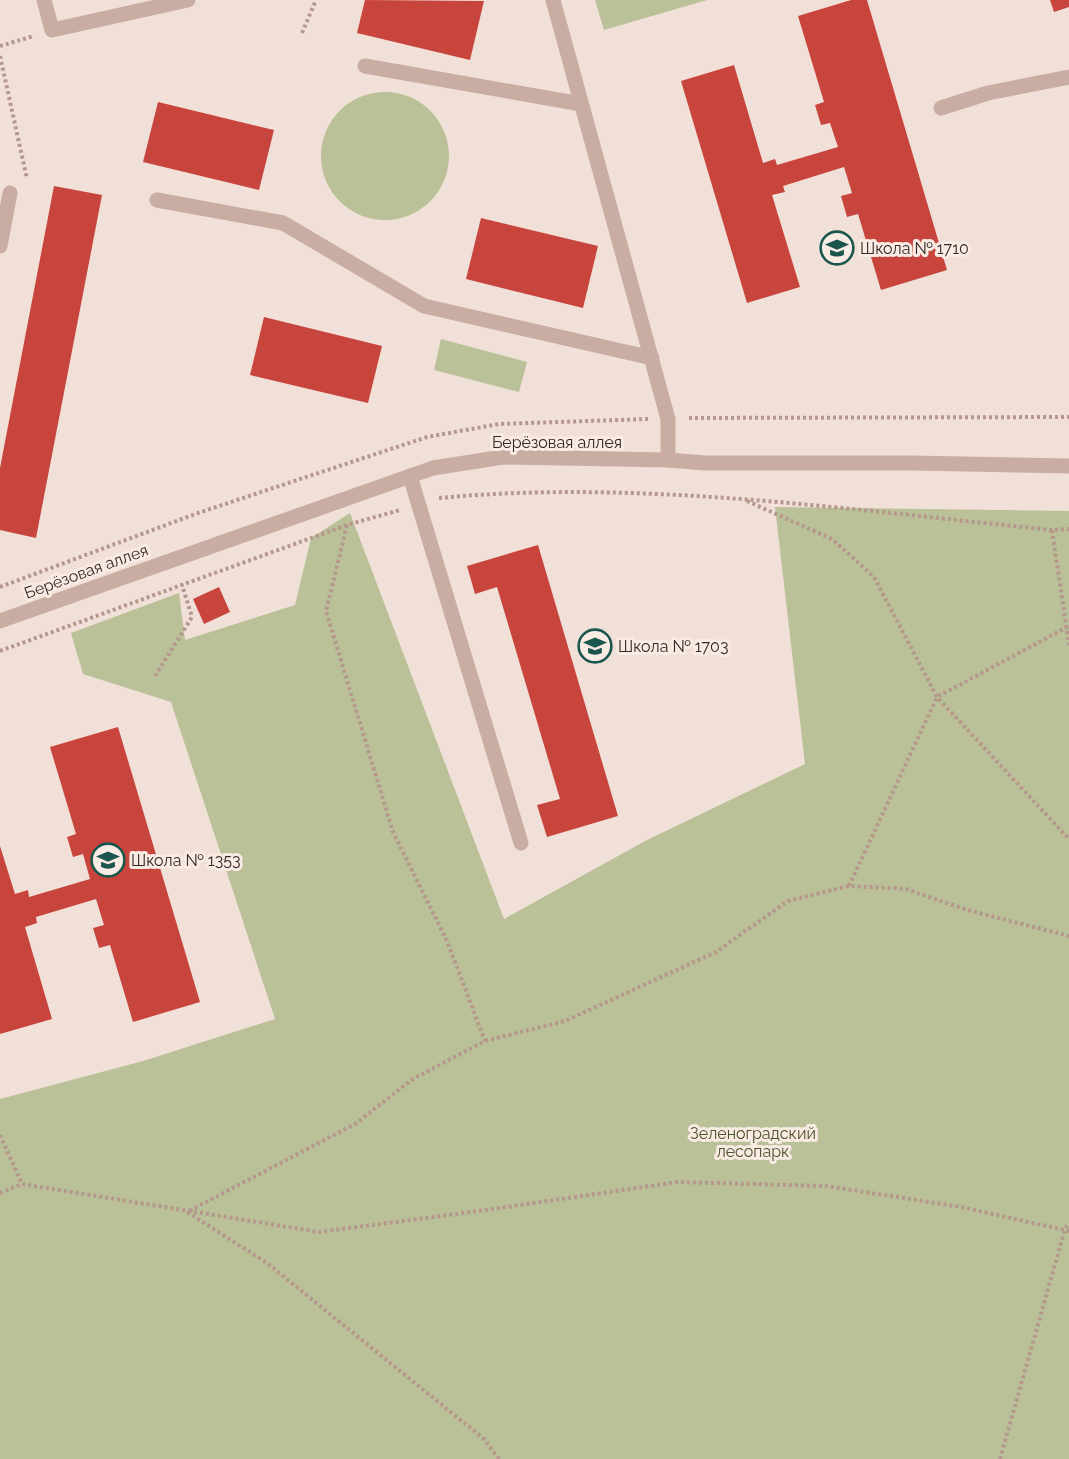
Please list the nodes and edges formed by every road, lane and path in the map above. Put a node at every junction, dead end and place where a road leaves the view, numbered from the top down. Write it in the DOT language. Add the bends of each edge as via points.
graph roads {
  1 [pos="44,0"];
  2 [pos="188,0"];
  3 [pos="316,0"];
  4 [pos="553,0"];
  5 [pos="51,30"];
  6 [pos="302,33"];
  7 [pos="0,46"];
  8 [pos="0,56"];
  9 [pos="365,66"];
  10 [pos="1069,77"];
  11 [pos="580,104"];
  12 [pos="941,108"];
  13 [pos="27,180"];
  14 [pos="10,193"];
  15 [pos="157,200"];
  16 [pos="0,246"];
  17 [pos="652,358"];
  18 [pos="1069,417"];
  19 [pos="668,419"];
  20 [pos="668,460"];
  21 [pos="1069,466"];
  22 [pos="410,476"];
  23 [pos="743,499"];
  24 [pos="418,504"];
  25 [pos="347,525"];
  26 [pos="1069,529"];
  27 [pos="1052,530"];
  28 [pos="182,585"];
  29 [pos="0,621"];
  30 [pos="1068,626"];
  31 [pos="1069,645"];
  32 [pos="0,651"];
  33 [pos="155,676"];
  34 [pos="937,697"];
  35 [pos="1069,839"];
  36 [pos="521,843"];
  37 [pos="849,886"];
  38 [pos="1069,936"];
  39 [pos="485,1041"];
  40 [pos="0,1135"];
  41 [pos="22,1184"];
  42 [pos="0,1193"];
  43 [pos="187,1212"];
  44 [pos="1069,1223"];
  45 [pos="1067,1230"];
  46 [pos="499,1459"];
  47 [pos="1000,1459"];
  1 -- 5 [label="street"];
  2 -- 5 [label="street"];
  3 -- 6 [label="path"];
  4 -- 11 [label="street"];
  5 -- 7 [label="path"];
  8 -- 13 [label="path"];
  9 -- 11 [label="street"];
  10 -- 12 [label="street" via="988,93"];
  11 -- 17 [label="street"];
  14 -- 16 [label="street"];
  15 -- 17 [label="street" via="283,223 424,306"];
  17 -- 19 [label="street"];
  18 -- 19 [label="path"];
  19 -- 20 [label="street"];
  20 -- 21 [label="street, Берёзовая аллея"];
  20 -- 22 [label="street, Берёзовая аллея" via="503,457 433,468"];
  22 -- 24 [label="street"];
  22 -- 29 [label="street, Берёзовая аллея"];
  23 -- 24 [label="path" via="498,493 439,498"];
  23 -- 27 [label="path"];
  23 -- 34 [label="path" via="832,539 874,577"];
  24 -- 25 [label="path"];
  24 -- 36 [label="street"];
  25 -- 28 [label="path"];
  25 -- 39 [label="path" via="326,611 393,832 447,941"];
  26 -- 27 [label="path"];
  27 -- 30 [label="path"];
  28 -- 32 [label="path"];
  28 -- 33 [label="path" via="192,617"];
  30 -- 31 [label="path"];
  30 -- 34 [label="path"];
  34 -- 35 [label="path"];
  34 -- 37 [label="path"];
  37 -- 38 [label="path" via="906,889 967,910"];
  37 -- 39 [label="path" via="788,901 716,952 565,1021"];
  39 -- 43 [label="path" via="413,1079 355,1124"];
  40 -- 41 [label="path"];
  41 -- 42 [label="path"];
  41 -- 43 [label="path"];
  43 -- 45 [label="path" via="319,1232 678,1182 826,1186 961,1207"];
  43 -- 46 [label="path" via="267,1263 484,1439"];
  44 -- 45 [label="path"];
  45 -- 47 [label="path"];
}
